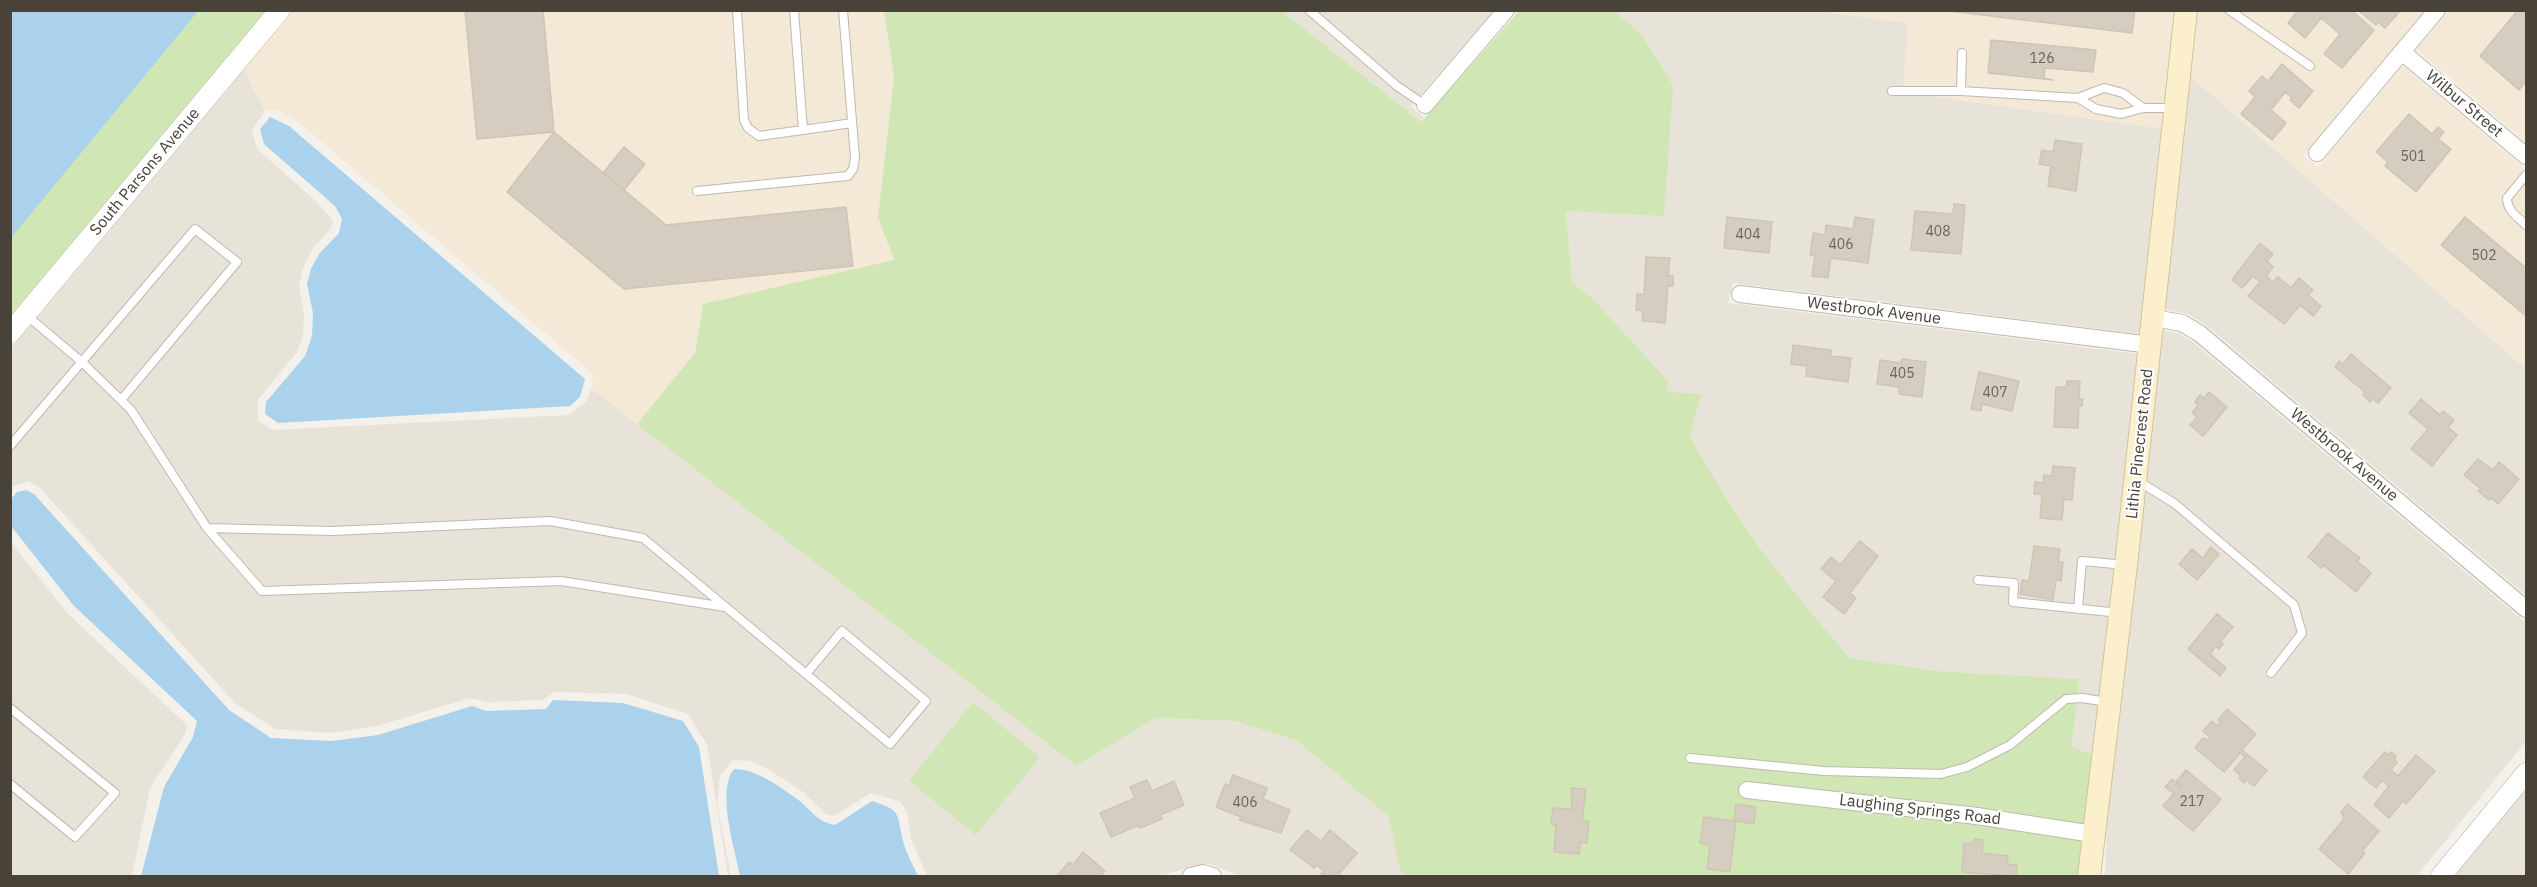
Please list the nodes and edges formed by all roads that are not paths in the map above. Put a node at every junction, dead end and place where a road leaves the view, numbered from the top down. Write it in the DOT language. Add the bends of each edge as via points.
graph roads {
  1 [pos="280,10"];
  2 [pos="737,10"];
  3 [pos="794,10"];
  4 [pos="843,10"];
  5 [pos="1308,10"];
  6 [pos="1506,10"];
  7 [pos="2186,10"];
  8 [pos="2229,10"];
  9 [pos="2437,10"];
  10 [pos="2402,52"];
  11 [pos="1962,53"];
  12 [pos="2310,66"];
  13 [pos="1892,91"];
  14 [pos="1961,91"];
  15 [pos="2078,98"];
  16 [pos="1425,105"];
  17 [pos="2143,108"];
  18 [pos="2176,108"];
  19 [pos="852,123"];
  20 [pos="803,130"];
  21 [pos="2317,153"];
  22 [pos="2526,156"];
  23 [pos="2526,175"];
  24 [pos="697,191"];
  25 [pos="2526,225"];
  26 [pos="1740,294"];
  27 [pos="26,315"];
  28 [pos="2154,318"];
  29 [pos="10,333"];
  30 [pos="2151,345"];
  31 [pos="82,362"];
  32 [pos="121,400"];
  33 [pos="10,446"];
  34 [pos="2135,479"];
  35 [pos="207,528"];
  36 [pos="2126,565"];
  37 [pos="1978,580"];
  38 [pos="725,607"];
  39 [pos="2078,609"];
  40 [pos="2526,609"];
  41 [pos="2121,614"];
  42 [pos="2271,673"];
  43 [pos="806,674"];
  44 [pos="2109,702"];
  45 [pos="10,708"];
  46 [pos="1690,758"];
  47 [pos="2526,773"];
  48 [pos="10,784"];
  49 [pos="1747,790"];
  50 [pos="2093,834"];
  51 [pos="1191,876"];
  52 [pos="1213,876"];
  53 [pos="2088,876"];
  54 [pos="2441,876"];
  1 -- 27 [label="street, South Parsons Avenue"];
  2 -- 20 [label="lane" via="744,120 748,129 759,136"];
  3 -- 20 [label="lane"];
  4 -- 19 [label="lane"];
  5 -- 16 [label="lane"];
  6 -- 16 [label="street"];
  7 -- 18 [label="main road, Lithia Pinecrest Road"];
  8 -- 12 [label="lane"];
  9 -- 10 [label="street"];
  10 -- 21 [label="street"];
  10 -- 22 [label="street, Wilbur Street"];
  11 -- 14 [label="lane"];
  13 -- 14 [label="lane"];
  14 -- 15 [label="lane"];
  15 -- 17 [label="lane" via="2096,109 2121,114"];
  15 -- 17 [label="lane" via="2104,88 2123,93"];
  17 -- 18 [label="lane"];
  18 -- 28 [label="main road, Lithia Pinecrest Road"];
  19 -- 20 [label="lane"];
  19 -- 24 [label="lane" via="855,158 854,169 848,176"];
  23 -- 25 [label="lane" via="2507,198 2510,210"];
  26 -- 30 [label="street, Westbrook Avenue"];
  27 -- 29 [label="street, South Parsons Avenue"];
  27 -- 31 [label="lane"];
  28 -- 30 [label="main road, Lithia Pinecrest Road"];
  28 -- 40 [label="street, Westbrook Avenue" via="2182,323 2199,333"];
  30 -- 34 [label="main road, Lithia Pinecrest Road"];
  31 -- 32 [label="lane"];
  31 -- 32 [label="lane" via="195,229 237,262"];
  31 -- 33 [label="lane"];
  32 -- 35 [label="lane"];
  34 -- 36 [label="main road, Lithia Pinecrest Road"];
  34 -- 42 [label="lane" via="2174,503 2294,605 2302,633"];
  35 -- 38 [label="lane" via="333,531 550,521 643,538"];
  35 -- 38 [label="lane" via="262,591 561,581"];
  36 -- 39 [label="lane" via="2082,561"];
  36 -- 41 [label="main road, Lithia Pinecrest Road"];
  37 -- 39 [label="lane" via="2014,584 2013,602"];
  38 -- 43 [label="lane"];
  39 -- 41 [label="lane"];
  41 -- 44 [label="main road, Lithia Pinecrest Road"];
  43 -- 43 [label="lane" via="842,631 926,701 890,744"];
  44 -- 46 [label="lane" via="2066,699 2010,745 1966,767 1941,774 1824,771"];
  44 -- 50 [label="main road, Lithia Pinecrest Road"];
  45 -- 48 [label="lane" via="115,793 75,837"];
  47 -- 54 [label="street"];
  49 -- 50 [label="street, Laughing Springs Road" via="1977,816"];
  50 -- 53 [label="main road, Lithia Pinecrest Road"];
  51 -- 52 [label="street"];
}
